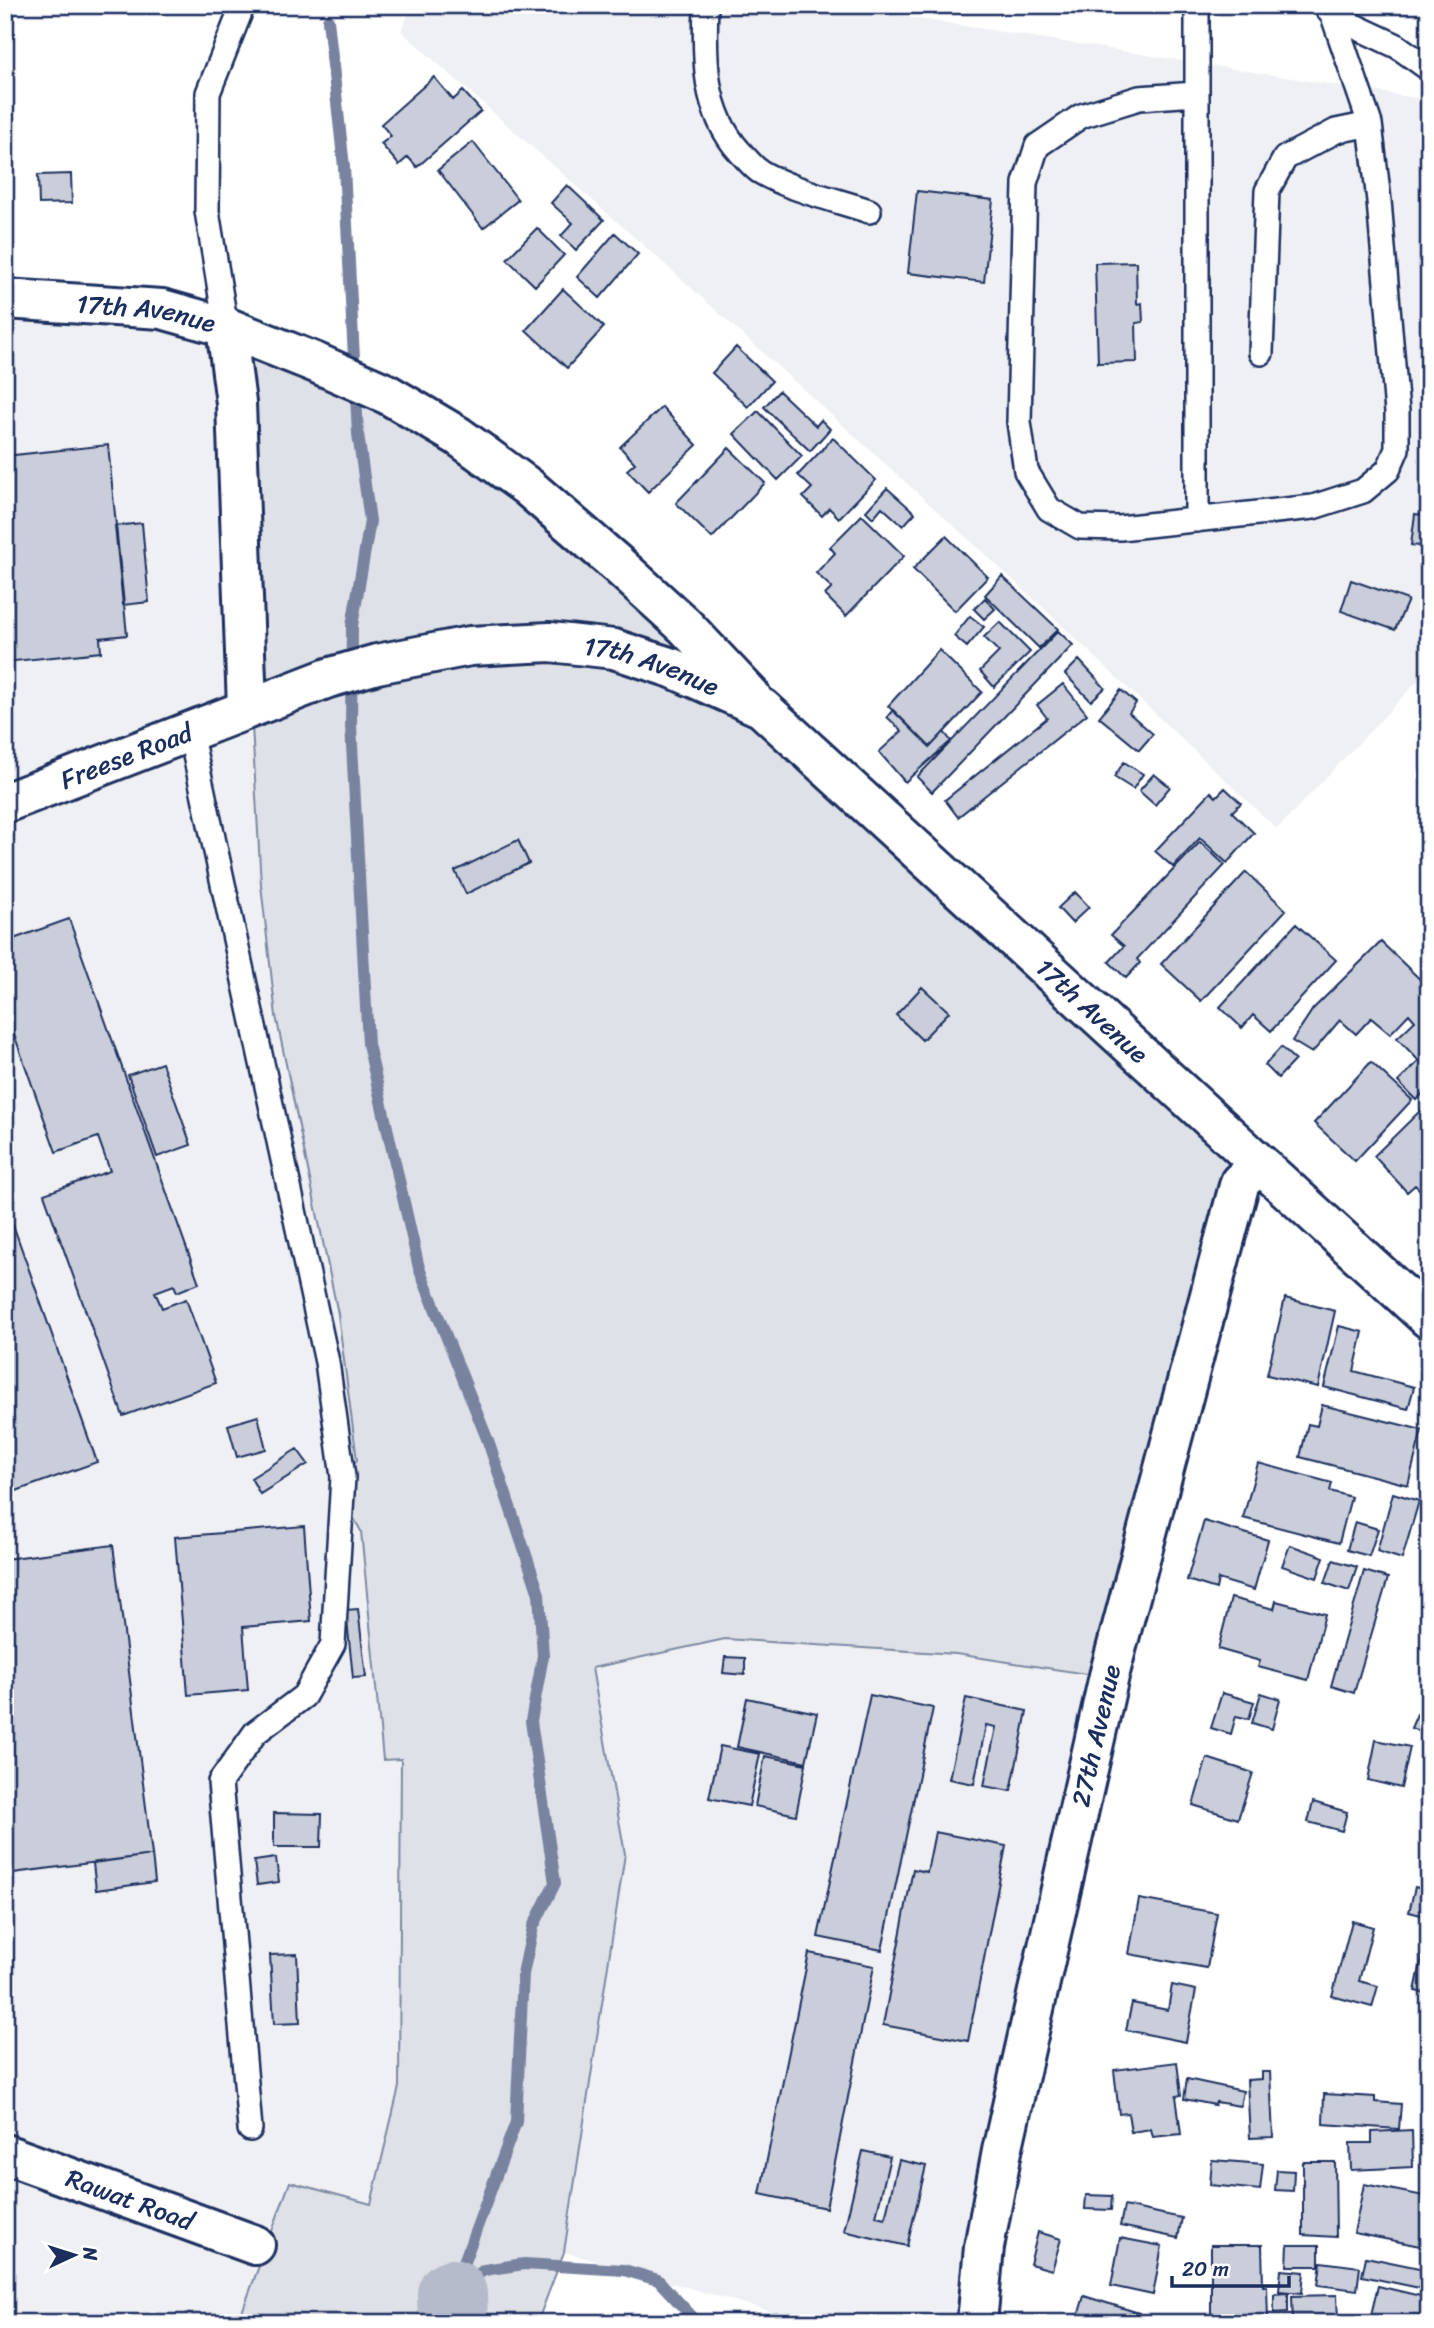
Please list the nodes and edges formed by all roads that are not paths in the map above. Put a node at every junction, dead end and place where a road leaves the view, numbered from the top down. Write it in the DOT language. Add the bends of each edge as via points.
graph roads {
  1 [pos="243,5"];
  2 [pos="706,5"];
  3 [pos="1197,5"];
  4 [pos="1328,11"];
  5 [pos="1429,69"];
  6 [pos="1196,94"];
  7 [pos="1370,124"];
  8 [pos="869,211"];
  9 [pos="5,299"];
  10 [pos="226,327"];
  11 [pos="1261,353"];
  12 [pos="1197,520"];
  13 [pos="247,708"];
  14 [pos="762,708"];
  15 [pos="190,732"];
  16 [pos="5,803"];
  17 [pos="1260,1164"];
  18 [pos="1429,1319"];
  19 [pos="250,2129"];
  20 [pos="5,2154"];
  21 [pos="256,2245"];
  22 [pos="977,2323"];
  1 -- 10 [label="lane" via="208,93 207,211"];
  2 -- 8 [label="lane" via="705,71 713,108 734,145 757,170"];
  3 -- 6 [label="lane"];
  4 -- 5 [label="lane" via="1397,46"];
  4 -- 7 [label="lane"];
  6 -- 12 [label="lane"];
  6 -- 12 [label="lane" via="1139,98 1081,116 1037,146 1025,183 1019,422 1027,471 1049,509 1080,527"];
  7 -- 11 [label="lane" via="1336,131 1285,158 1267,191"];
  7 -- 12 [label="lane" via="1397,412 1393,460 1363,491 1313,507"];
  9 -- 10 [label="street, 17th Avenue" via="162,309"];
  10 -- 13 [label="street, 17th Avenue" via="236,403"];
  10 -- 14 [label="street" via="387,394 458,436 528,487 685,626"];
  13 -- 14 [label="street, 17th Avenue" via="377,664 470,646 550,642 614,649 672,668"];
  13 -- 15 [label="street, Freese Road"];
  14 -- 17 [label="street, 17th Avenue"];
  15 -- 16 [label="street, Freese Road"];
  15 -- 19 [label="lane" via="327,1362 343,1477 333,1644 304,1696 255,1733 220,1782"];
  17 -- 18 [label="street, 17th Avenue"];
  17 -- 22 [label="street, 27th Avenue" via="1240,1182 1110,1676 1002,2151 984,2247"];
  20 -- 21 [label="street, Rawat Road"];
}
